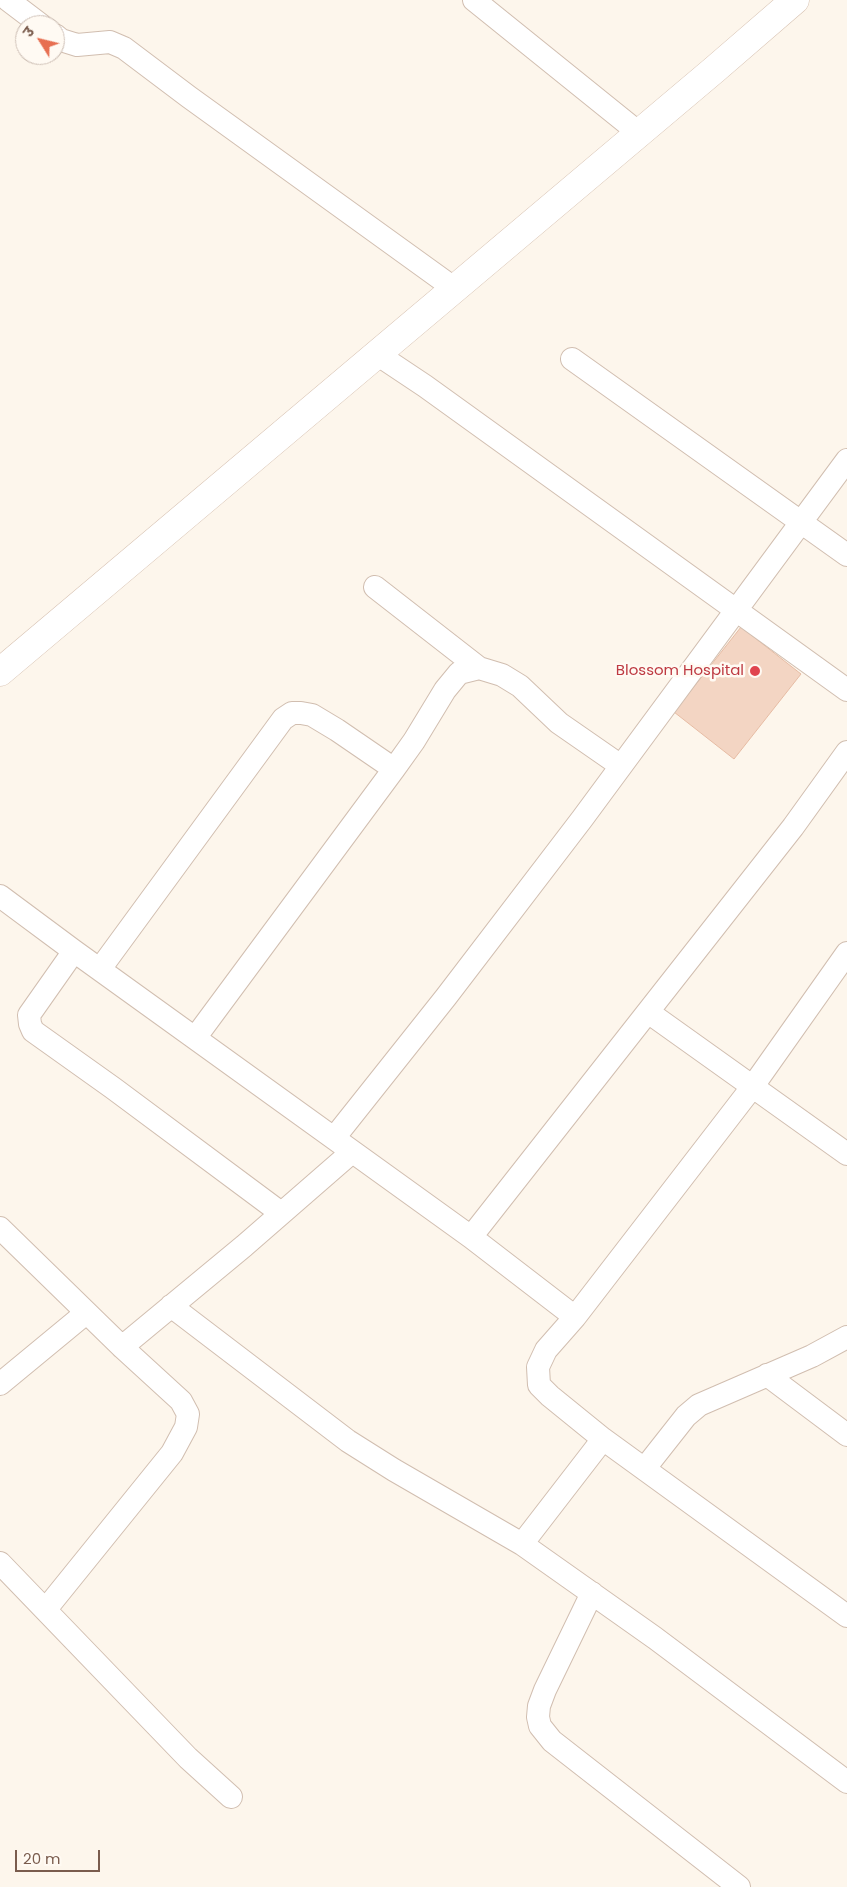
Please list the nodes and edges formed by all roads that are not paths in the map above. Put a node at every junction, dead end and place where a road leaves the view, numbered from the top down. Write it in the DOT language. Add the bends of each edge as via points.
graph roads {
  1 [pos="8,0"];
  2 [pos="474,0"];
  3 [pos="794,0"];
  4 [pos="28,15"];
  5 [pos="65,41"];
  6 [pos="639,133"];
  7 [pos="454,289"];
  8 [pos="377,354"];
  9 [pos="572,359"];
  10 [pos="847,460"];
  11 [pos="802,523"];
  12 [pos="847,555"];
  13 [pos="375,587"];
  14 [pos="737,611"];
  15 [pos="479,668"];
  16 [pos="0,672"];
  17 [pos="847,690"];
  18 [pos="847,752"];
  19 [pos="621,766"];
  20 [pos="394,769"];
  21 [pos="0,896"];
  22 [pos="74,951"];
  23 [pos="847,953"];
  24 [pos="100,969"];
  25 [pos="648,1012"];
  26 [pos="195,1038"];
  27 [pos="753,1086"];
  28 [pos="334,1138"];
  29 [pos="352,1152"];
  30 [pos="847,1154"];
  31 [pos="282,1213"];
  32 [pos="0,1228"];
  33 [pos="471,1237"];
  34 [pos="171,1306"];
  35 [pos="86,1313"];
  36 [pos="575,1317"];
  37 [pos="847,1337"];
  38 [pos="122,1347"];
  39 [pos="767,1376"];
  40 [pos="0,1384"];
  41 [pos="847,1435"];
  42 [pos="603,1439"];
  43 [pos="645,1468"];
  44 [pos="522,1544"];
  45 [pos="0,1563"];
  46 [pos="592,1593"];
  47 [pos="46,1609"];
  48 [pos="847,1616"];
  49 [pos="847,1782"];
  50 [pos="231,1797"];
  51 [pos="740,1887"];
  1 -- 4 [label="street"];
  2 -- 6 [label="street"];
  3 -- 6 [label="street"];
  5 -- 7 [label="street" via="77,45 110,42 124,48"];
  6 -- 7 [label="street"];
  7 -- 8 [label="street"];
  8 -- 14 [label="street"];
  8 -- 16 [label="street"];
  9 -- 11 [label="street"];
  10 -- 11 [label="street"];
  11 -- 12 [label="street"];
  11 -- 14 [label="street"];
  13 -- 15 [label="street"];
  14 -- 17 [label="street"];
  14 -- 19 [label="street"];
  15 -- 19 [label="street" via="502,675 520,686 559,723"];
  15 -- 20 [label="street" via="459,673"];
  18 -- 25 [label="street" via="793,827"];
  19 -- 28 [label="street" via="446,997"];
  20 -- 24 [label="street" via="312,715 292,713 283,719"];
  20 -- 26 [label="street"];
  21 -- 22 [label="street"];
  22 -- 24 [label="street"];
  22 -- 31 [label="street" via="29,1015 33,1031"];
  23 -- 27 [label="street"];
  24 -- 26 [label="street"];
  25 -- 27 [label="street"];
  25 -- 33 [label="street"];
  26 -- 28 [label="street"];
  27 -- 30 [label="street"];
  27 -- 36 [label="street"];
  28 -- 29 [label="street"];
  29 -- 31 [label="street"];
  29 -- 33 [label="street"];
  31 -- 34 [label="street"];
  32 -- 35 [label="street"];
  33 -- 36 [label="street"];
  34 -- 38 [label="street"];
  34 -- 44 [label="street" via="348,1441"];
  35 -- 38 [label="street"];
  35 -- 40 [label="street"];
  36 -- 42 [label="street" via="546,1350 538,1367 539,1385"];
  37 -- 39 [label="street"];
  38 -- 47 [label="street" via="181,1401 188,1414 186,1427 172,1452"];
  39 -- 41 [label="street"];
  39 -- 43 [label="street" via="692,1410"];
  42 -- 43 [label="street"];
  42 -- 44 [label="street"];
  43 -- 48 [label="street"];
  44 -- 46 [label="street"];
  45 -- 47 [label="street"];
  46 -- 49 [label="street"];
  46 -- 51 [label="street" via="545,1690 539,1706 540,1726 552,1741"];
  47 -- 50 [label="street" via="188,1758"];
}
